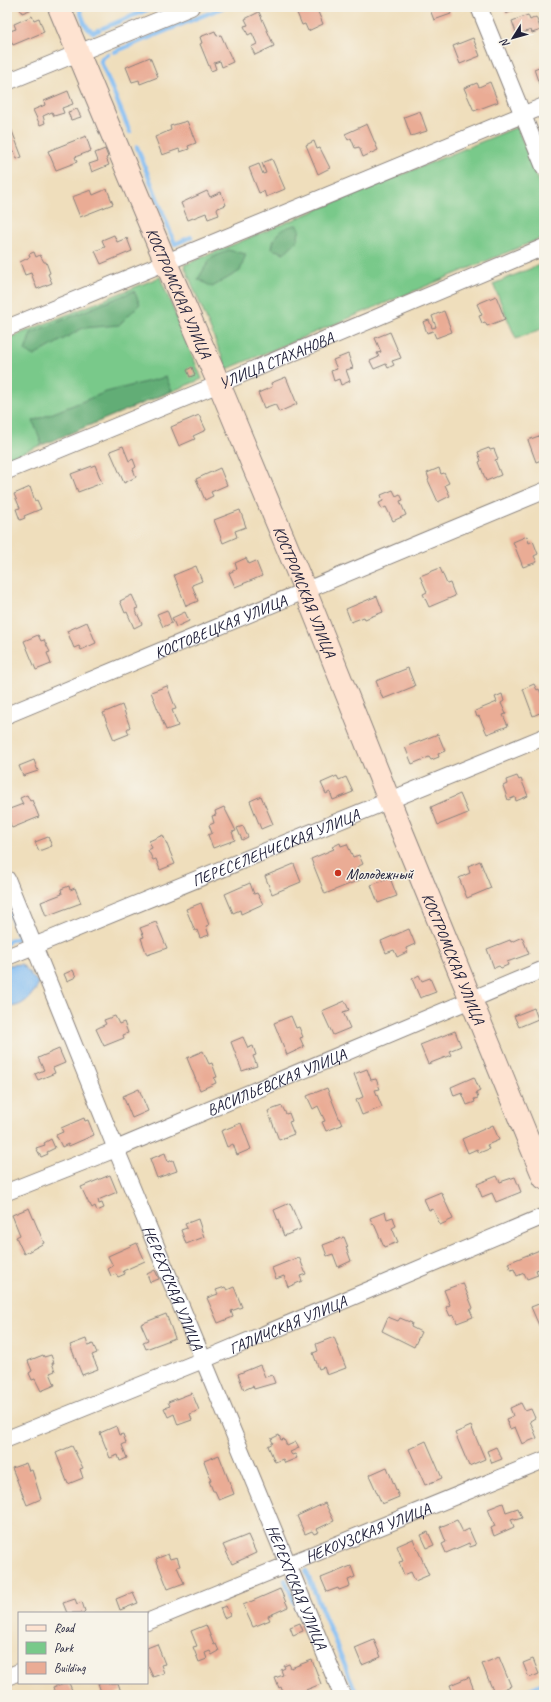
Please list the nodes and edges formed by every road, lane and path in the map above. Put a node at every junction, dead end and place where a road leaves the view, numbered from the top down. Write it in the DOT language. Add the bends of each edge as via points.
graph roads {
  1 [pos="58,7"];
  2 [pos="191,7"];
  3 [pos="479,7"];
  4 [pos="78,53"];
  5 [pos="7,82"];
  6 [pos="544,106"];
  7 [pos="523,114"];
  8 [pos="544,167"];
  9 [pos="544,247"];
  10 [pos="166,263"];
  11 [pos="7,328"];
  12 [pos="219,384"];
  13 [pos="7,471"];
  14 [pos="544,491"];
  15 [pos="304,590"];
  16 [pos="7,715"];
  17 [pos="544,737"];
  18 [pos="389,800"];
  19 [pos="7,879"];
  20 [pos="35,946"];
  21 [pos="7,957"];
  22 [pos="544,969"];
  23 [pos="470,999"];
  24 [pos="116,1149"];
  25 [pos="544,1178"];
  26 [pos="7,1192"];
  27 [pos="544,1216"];
  28 [pos="203,1360"];
  29 [pos="7,1438"];
  30 [pos="544,1460"];
  31 [pos="289,1565"];
  32 [pos="148,1622"];
  33 [pos="18,1672"];
  34 [pos="7,1677"];
  35 [pos="342,1695"];
  1 -- 4 [label="street, КОСТРОМСКАЯ УЛИЦА"];
  2 -- 4 [label="street"];
  3 -- 7 [label="street"];
  4 -- 5 [label="street"];
  4 -- 10 [label="street, КОСТРОМСКАЯ УЛИЦА"];
  6 -- 7 [label="street"];
  7 -- 8 [label="street"];
  7 -- 10 [label="street"];
  9 -- 12 [label="street, УЛИЦА СТАХАНОВА"];
  10 -- 11 [label="street"];
  10 -- 12 [label="street, КОСТРОМСКАЯ УЛИЦА"];
  12 -- 13 [label="street, УЛИЦА СТАХАНОВА"];
  12 -- 15 [label="street, КОСТРОМСКАЯ УЛИЦА"];
  14 -- 15 [label="street, КОСТОВЕЦКАЯ УЛИЦА"];
  15 -- 16 [label="street, КОСТОВЕЦКАЯ УЛИЦА"];
  15 -- 18 [label="street, КОСТРОМСКАЯ УЛИЦА"];
  17 -- 18 [label="street, ПЕРЕСЕЛЕНЧЕСКАЯ УЛИЦА"];
  18 -- 20 [label="street, ПЕРЕСЕЛЕНЧЕСКАЯ УЛИЦА"];
  18 -- 23 [label="street, КОСТРОМСКАЯ УЛИЦА"];
  19 -- 20 [label="street, НЕРЕХТСКАЯ УЛИЦА"];
  20 -- 21 [label="street, ПЕРЕСЕЛЕНЧЕСКАЯ УЛИЦА"];
  20 -- 24 [label="street, НЕРЕХТСКАЯ УЛИЦА"];
  22 -- 23 [label="street, ВАСИЛЬЕВСКАЯ УЛИЦА"];
  23 -- 24 [label="street, ВАСИЛЬЕВСКАЯ УЛИЦА"];
  23 -- 25 [label="street, КОСТРОМСКАЯ УЛИЦА"];
  24 -- 26 [label="street, ВАСИЛЬЕВСКАЯ УЛИЦА"];
  24 -- 28 [label="street, НЕРЕХТСКАЯ УЛИЦА"];
  27 -- 28 [label="street, ГАЛИЧСКАЯ УЛИЦА"];
  28 -- 29 [label="street, ГАЛИЧСКАЯ УЛИЦА"];
  28 -- 31 [label="street, НЕРЕХТСКАЯ УЛИЦА"];
  30 -- 31 [label="street, НЕКОУЗСКАЯ УЛИЦА"];
  31 -- 32 [label="street, НЕКОУЗСКАЯ УЛИЦА"];
  31 -- 35 [label="street, НЕРЕХТСКАЯ УЛИЦА"];
  33 -- 34 [label="street"];
}
